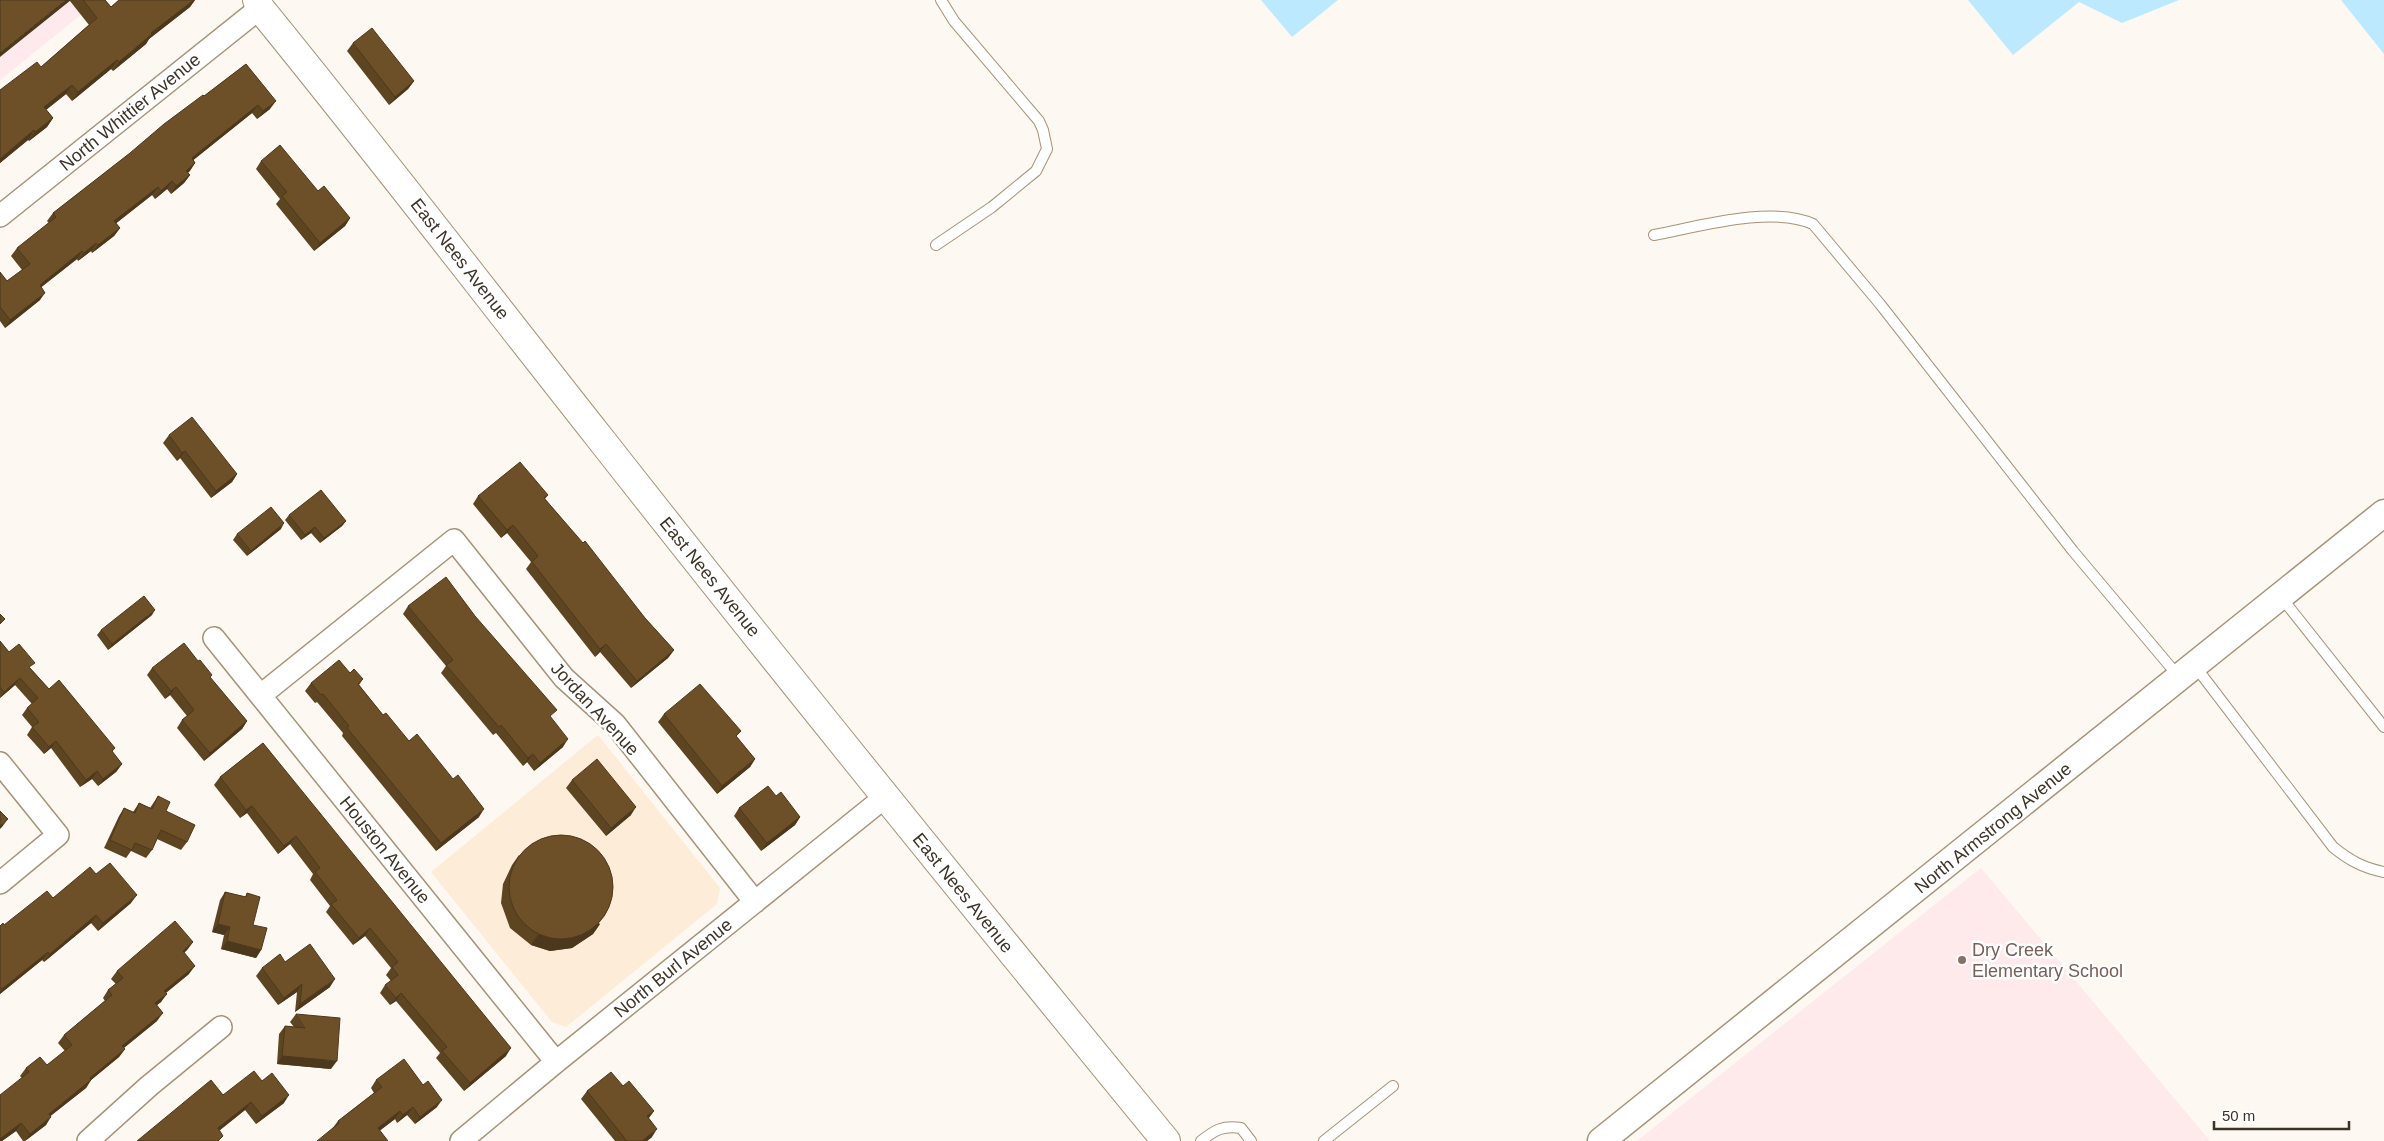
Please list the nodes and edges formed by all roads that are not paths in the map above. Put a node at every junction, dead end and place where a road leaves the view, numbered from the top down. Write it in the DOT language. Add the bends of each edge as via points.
graph roads {
  1 [pos="941,0"];
  2 [pos="253,3"];
  3 [pos="0,216"];
  4 [pos="1654,235"];
  5 [pos="936,245"];
  6 [pos="2384,513"];
  7 [pos="2280,597"];
  8 [pos="214,638"];
  9 [pos="2187,672"];
  10 [pos="261,695"];
  11 [pos="2384,727"];
  12 [pos="0,763"];
  13 [pos="885,797"];
  14 [pos="2384,872"];
  15 [pos="0,883"];
  16 [pos="754,902"];
  17 [pos="221,1027"];
  18 [pos="556,1062"];
  19 [pos="1393,1086"];
  20 [pos="88,1141"];
  21 [pos="462,1141"];
  22 [pos="1166,1141"];
  23 [pos="1201,1141"];
  24 [pos="1251,1141"];
  25 [pos="1324,1141"];
  26 [pos="1601,1141"];
  1 -- 5 [label="lane" via="954,21 1039,122 1044,130 1047,149 1036,171 992,207"];
  2 -- 3 [label="street, North Whittier Avenue"];
  2 -- 13 [label="main road, East Nees Avenue" via="343,110"];
  4 -- 9 [label="lane" via="1731,220 1772,217 1797,218 1813,224 1898,326 2073,551"];
  6 -- 7 [label="street, North Armstrong Avenue"];
  7 -- 9 [label="street, North Armstrong Avenue"];
  7 -- 11 [label="lane"];
  8 -- 10 [label="street, Houston Avenue"];
  9 -- 14 [label="lane" via="2333,847 2368,870"];
  9 -- 26 [label="street, North Armstrong Avenue"];
  10 -- 16 [label="street, Jordan Avenue" via="454,540 564,678 614,724"];
  10 -- 18 [label="street, Houston Avenue"];
  12 -- 15 [label="street" via="58,835"];
  13 -- 16 [label="street, North Burl Avenue"];
  13 -- 22 [label="main road, East Nees Avenue"];
  16 -- 18 [label="street, North Burl Avenue"];
  17 -- 20 [label="street"];
  18 -- 21 [label="street, North Burl Avenue"];
  19 -- 25 [label="lane"];
  23 -- 24 [label="lane" via="1227,1126 1241,1128"];
}
